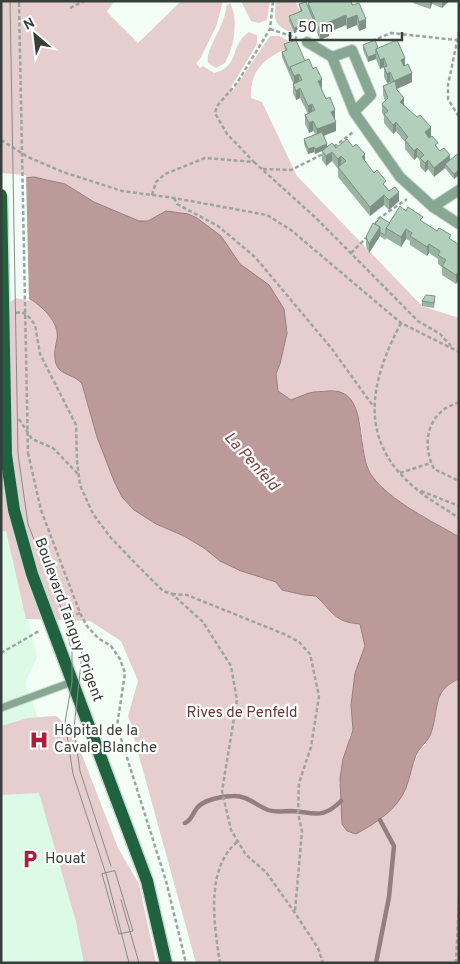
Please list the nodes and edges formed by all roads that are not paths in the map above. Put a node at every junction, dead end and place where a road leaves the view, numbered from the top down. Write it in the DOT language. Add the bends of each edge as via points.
graph roads {
  1 [pos="307,42"];
  2 [pos="332,58"];
  3 [pos="354,112"];
  4 [pos="459,190"];
  5 [pos="1,195"];
  6 [pos="433,207"];
  7 [pos="459,224"];
  8 [pos="72,682"];
  9 [pos="1,708"];
  10 [pos="166,963"];
  1 -- 2 [label="street"];
  2 -- 3 [label="street"];
  2 -- 3 [label="street" via="352,50 371,95"];
  3 -- 6 [label="street" via="400,177"];
  4 -- 6 [label="street"];
  5 -- 8 [label="main road, Boulevard Tanguy Prigent, bridge" via="8,485 32,574"];
  6 -- 7 [label="street"];
  8 -- 9 [label="lane"];
  8 -- 10 [label="main road, Boulevard Tanguy Prigent" via="147,882"];
}
